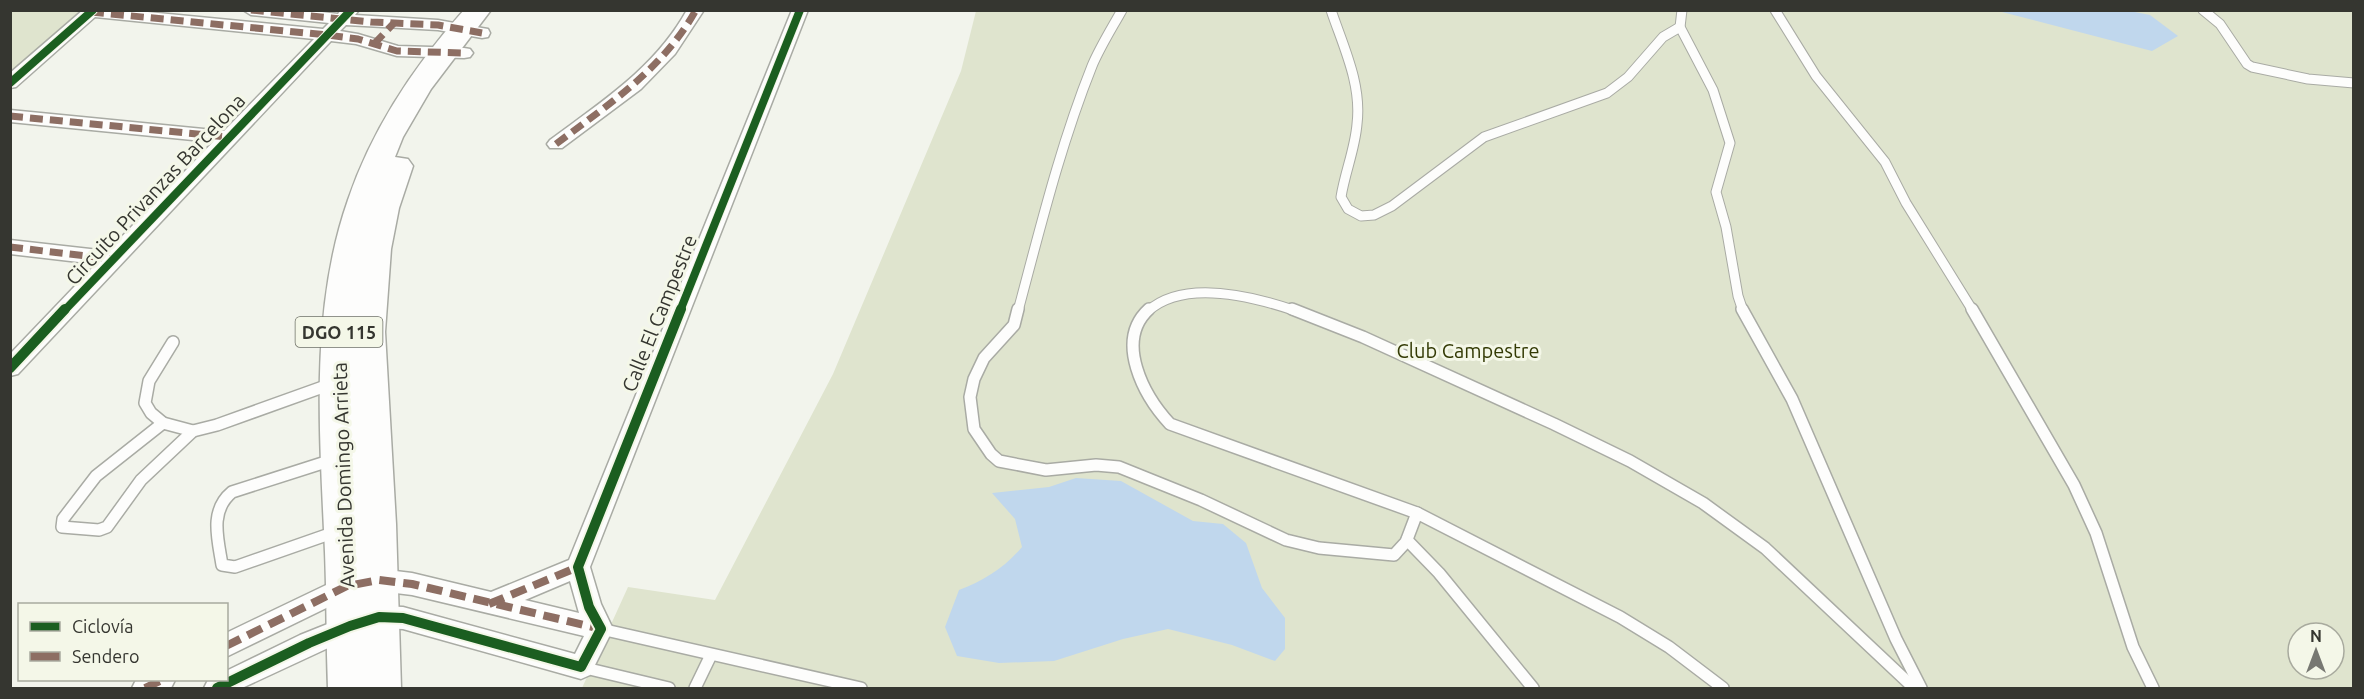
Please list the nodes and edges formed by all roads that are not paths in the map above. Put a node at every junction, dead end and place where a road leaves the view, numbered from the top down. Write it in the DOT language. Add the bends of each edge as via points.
graph roads {
  1 [pos="251,10"];
  2 [pos="696,10"];
  3 [pos="800,10"];
  4 [pos="1122,10"];
  5 [pos="1330,10"];
  6 [pos="1682,10"];
  7 [pos="1775,10"];
  8 [pos="2203,10"];
  9 [pos="92,11"];
  10 [pos="346,15"];
  11 [pos="394,23"];
  12 [pos="1680,27"];
  13 [pos="471,31"];
  14 [pos="327,35"];
  15 [pos="374,44"];
  16 [pos="10,83"];
  17 [pos="2354,83"];
  18 [pos="10,116"];
  19 [pos="228,137"];
  20 [pos="556,144"];
  21 [pos="10,247"];
  22 [pos="112,259"];
  23 [pos="173,342"];
  24 [pos="10,368"];
  25 [pos="338,381"];
  26 [pos="163,423"];
  27 [pos="193,431"];
  28 [pos="341,458"];
  29 [pos="1417,513"];
  30 [pos="344,529"];
  31 [pos="1407,540"];
  32 [pos="578,567"];
  33 [pos="379,580"];
  34 [pos="347,586"];
  35 [pos="489,604"];
  36 [pos="364,622"];
  37 [pos="601,629"];
  38 [pos="228,645"];
  39 [pos="711,655"];
  40 [pos="581,667"];
  41 [pos="160,681"];
  42 [pos="145,688"];
  43 [pos="217,688"];
  44 [pos="348,688"];
  45 [pos="381,688"];
  46 [pos="669,688"];
  47 [pos="695,688"];
  48 [pos="861,688"];
  49 [pos="1533,688"];
  50 [pos="1723,688"];
  51 [pos="1914,688"];
  52 [pos="1921,688"];
  53 [pos="2152,688"];
  1 -- 10 [label="street"];
  2 -- 20 [label="street" via="676,45 656,66"];
  3 -- 32 [label="street, Calle El Campestre"];
  4 -- 31 [label="lane" via="1093,64 1072,121 1014,325 984,358 974,379 970,397 975,429 999,461 1046,470 1119,466 1300,544 1387,556 1400,551"];
  5 -- 12 [label="lane" via="1357,92 1357,130 1341,197 1348,209 1367,216 1392,206 1484,136 1607,93 1628,77 1664,37"];
  6 -- 12 [label="lane"];
  7 -- 53 [label="lane" via="1816,76 1885,162 2074,485 2089,515 2133,647"];
  8 -- 17 [label="lane" via="2220,24 2252,67 2308,79"];
  9 -- 14 [label="street"];
  9 -- 16 [label="street"];
  10 -- 11 [label="street"];
  10 -- 14 [label="street, Circuito Privanzas Barcelona"];
  11 -- 13 [label="street"];
  11 -- 15 [label="street"];
  12 -- 52 [label="lane" via="1713,90 1727,129 1730,143 1716,192 1744,314 1792,399"];
  13 -- 15 [label="street" via="397,51"];
  13 -- 25 [label="main road, Avenida Domingo Arrieta / DGO 115" via="411,97 388,138 360,211 344,285"];
  13 -- 33 [label="main road, Avenida Domingo Arrieta / DGO 115" via="406,146 394,175 370,278 367,320"];
  14 -- 15 [label="street"];
  14 -- 19 [label="street, Circuito Privanzas Barcelona"];
  18 -- 19 [label="street"];
  19 -- 22 [label="street, Circuito Privanzas Barcelona"];
  21 -- 22 [label="street"];
  22 -- 24 [label="street, Circuito Privanzas Barcelona"];
  23 -- 26 [label="lane" via="145,392 145,403"];
  25 -- 27 [label="lane"];
  25 -- 28 [label="main road, Avenida Domingo Arrieta / DGO 115"];
  26 -- 27 [label="lane"];
  26 -- 27 [label="lane" via="96,476 63,519 62,527 107,527 141,480"];
  28 -- 30 [label="main road, Avenida Domingo Arrieta / DGO 115"];
  28 -- 30 [label="lane" via="231,492 221,500 216,513 222,565 227,567"];
  29 -- 31 [label="lane"];
  29 -- 50 [label="lane" via="1620,617 1669,647"];
  29 -- 51 [label="lane" via="1170,424 1151,401 1136,364 1134,336 1145,312 1174,296 1196,293 1283,306 1503,399 1628,459 1738,526"];
  30 -- 34 [label="main road, Avenida Domingo Arrieta / DGO 115"];
  31 -- 49 [label="lane"];
  32 -- 35 [label="street"];
  32 -- 37 [label="street" via="589,607"];
  33 -- 34 [label="street"];
  33 -- 35 [label="street" via="412,584"];
  33 -- 36 [label="main road, Avenida Domingo Arrieta / DGO 115"];
  34 -- 36 [label="main road, Avenida Domingo Arrieta / DGO 115"];
  34 -- 38 [label="street"];
  35 -- 37 [label="street"];
  36 -- 40 [label="street" via="403,618"];
  36 -- 43 [label="street" via="300,647"];
  36 -- 44 [label="main road, Avenida Domingo Arrieta / DGO 115"];
  36 -- 45 [label="main road, Avenida Domingo Arrieta / DGO 115"];
  37 -- 39 [label="lane"];
  37 -- 40 [label="street"];
  39 -- 47 [label="lane"];
  39 -- 48 [label="lane"];
  40 -- 46 [label="lane"];
  41 -- 42 [label="street"];
}
